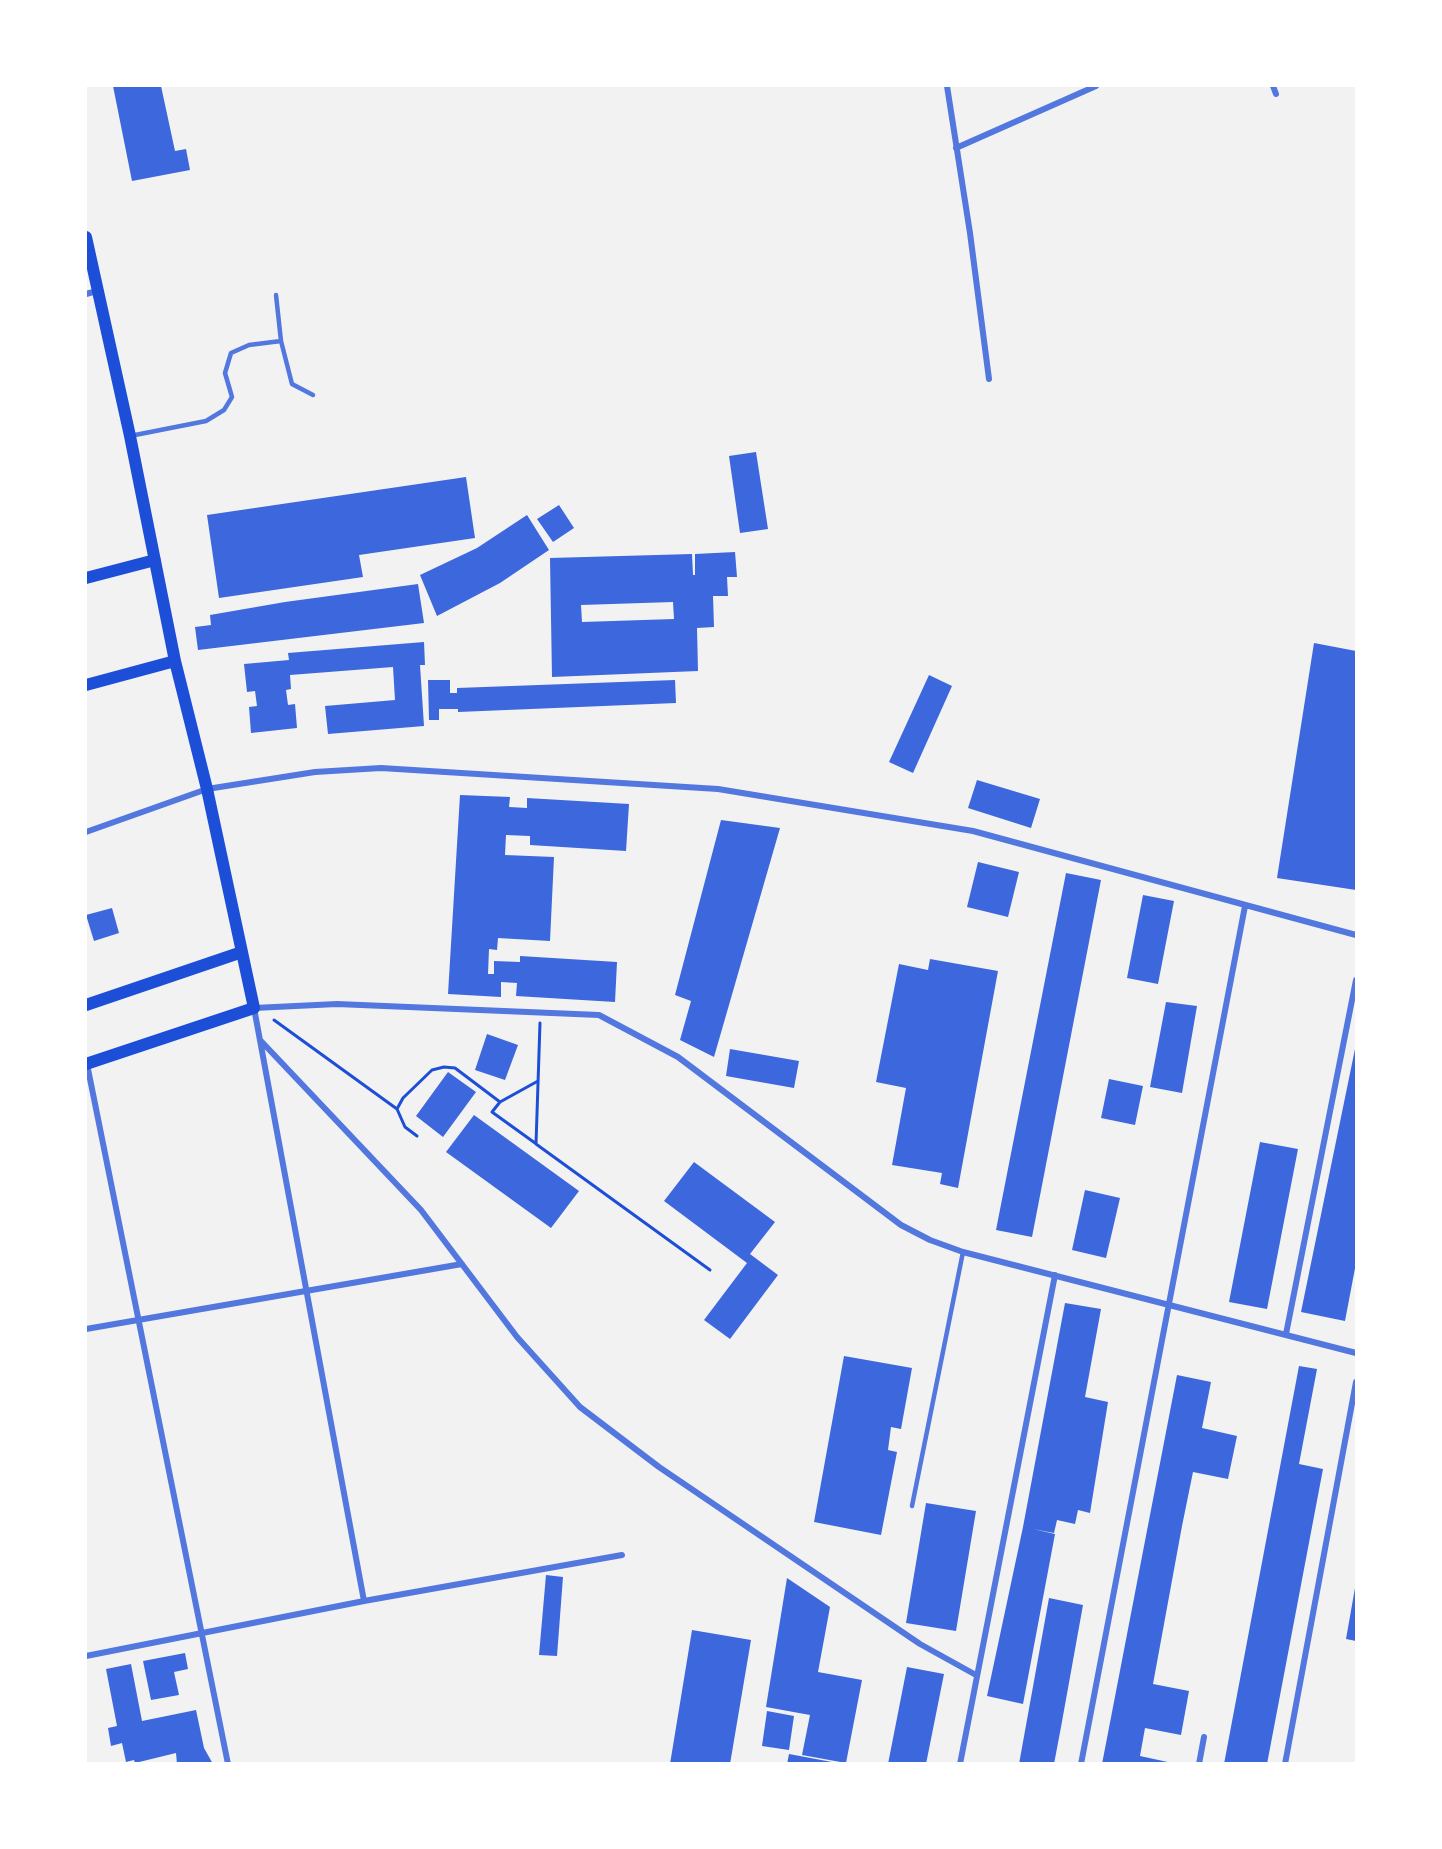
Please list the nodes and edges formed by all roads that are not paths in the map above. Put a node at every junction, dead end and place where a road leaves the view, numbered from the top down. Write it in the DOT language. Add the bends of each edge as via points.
graph roads {
  1 [pos="946,86"];
  2 [pos="1096,86"];
  3 [pos="1274,86"];
  4 [pos="1276,94"];
  5 [pos="956,148"];
  6 [pos="86,237"];
  7 [pos="91,293"];
  8 [pos="276,295"];
  9 [pos="281,341"];
  10 [pos="989,379"];
  11 [pos="313,394"];
  12 [pos="130,436"];
  13 [pos="155,560"];
  14 [pos="86,578"];
  15 [pos="175,661"];
  16 [pos="86,685"];
  17 [pos="207,789"];
  18 [pos="86,832"];
  19 [pos="1245,906"];
  20 [pos="1356,935"];
  21 [pos="242,952"];
  22 [pos="1356,980"];
  23 [pos="86,1005"];
  24 [pos="254,1008"];
  25 [pos="260,1039"];
  26 [pos="86,1062"];
  27 [pos="963,1252"];
  28 [pos="462,1264"];
  29 [pos="1055,1275"];
  30 [pos="304,1290"];
  31 [pos="1169,1304"];
  32 [pos="137,1319"];
  33 [pos="86,1329"];
  34 [pos="1286,1334"];
  35 [pos="1356,1353"];
  36 [pos="1356,1382"];
  37 [pos="912,1506"];
  38 [pos="622,1555"];
  39 [pos="364,1601"];
  40 [pos="201,1633"];
  41 [pos="86,1656"];
  42 [pos="976,1675"];
  43 [pos="1204,1737"];
  44 [pos="228,1764"];
  45 [pos="960,1764"];
  46 [pos="1081,1764"];
  47 [pos="1199,1764"];
  48 [pos="1284,1764"];
  1 -- 5 [label="street"];
  2 -- 5 [label="street"];
  3 -- 4 [label="street"];
  5 -- 10 [label="street"];
  6 -- 7 [label="main road"];
  7 -- 12 [label="main road"];
  8 -- 9 [label="lane"];
  9 -- 11 [label="lane" via="292,384"];
  9 -- 12 [label="lane" via="249,345 231,353 225,373 232,397 215,416"];
  12 -- 13 [label="main road"];
  13 -- 14 [label="main road"];
  13 -- 15 [label="main road"];
  15 -- 16 [label="main road"];
  15 -- 17 [label="main road"];
  17 -- 18 [label="street"];
  17 -- 19 [label="street" via="315,772 381,768 718,789 973,831"];
  17 -- 21 [label="main road"];
  19 -- 20 [label="street"];
  19 -- 31 [label="street"];
  21 -- 23 [label="main road"];
  21 -- 24 [label="main road"];
  22 -- 34 [label="street"];
  24 -- 25 [label="street"];
  24 -- 26 [label="main road"];
  24 -- 27 [label="street" via="337,1004 599,1015 678,1056 901,1225"];
  25 -- 28 [label="street" via="422,1210"];
  25 -- 30 [label="street"];
  26 -- 32 [label="street"];
  27 -- 29 [label="street"];
  27 -- 37 [label="lane"];
  28 -- 30 [label="street"];
  28 -- 42 [label="street" via="517,1337 580,1407 659,1467 920,1644"];
  29 -- 31 [label="street"];
  29 -- 42 [label="street"];
  30 -- 32 [label="street"];
  30 -- 39 [label="street"];
  31 -- 34 [label="street"];
  31 -- 46 [label="street"];
  32 -- 33 [label="street"];
  32 -- 40 [label="street"];
  34 -- 35 [label="street"];
  36 -- 48 [label="street"];
  38 -- 39 [label="street"];
  39 -- 40 [label="street"];
  40 -- 41 [label="street"];
  40 -- 44 [label="street"];
  42 -- 45 [label="street"];
  43 -- 47 [label="street"];
}
